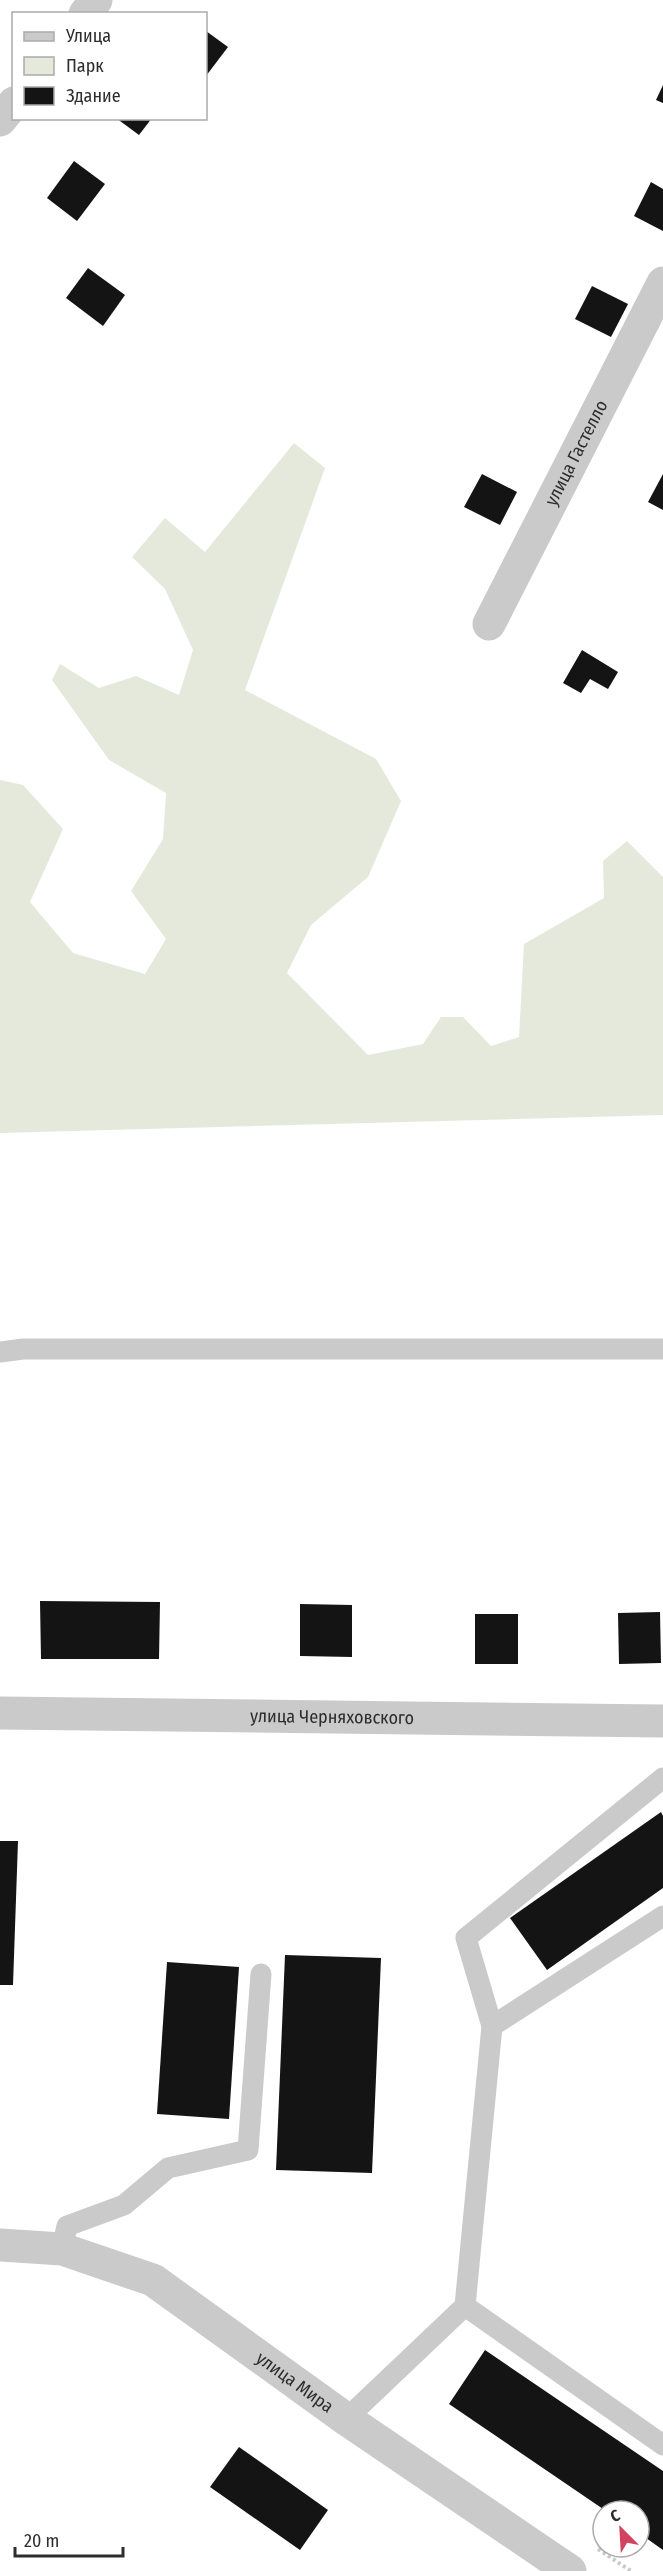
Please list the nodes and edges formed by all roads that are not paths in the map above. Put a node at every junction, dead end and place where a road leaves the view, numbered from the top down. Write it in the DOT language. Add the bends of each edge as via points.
graph roads {
  1 [pos="96,0"];
  2 [pos="87,12"];
  3 [pos="12,105"];
  4 [pos="0,120"];
  5 [pos="663,283"];
  6 [pos="489,624"];
  7 [pos="663,1349"];
  8 [pos="0,1352"];
  9 [pos="0,1713"];
  10 [pos="663,1721"];
  11 [pos="663,1778"];
  12 [pos="663,1916"];
  13 [pos="261,1974"];
  14 [pos="492,2026"];
  15 [pos="0,2245"];
  16 [pos="62,2249"];
  17 [pos="465,2306"];
  18 [pos="345,2419"];
  19 [pos="663,2445"];
  20 [pos="570,2571"];
  1 -- 2 [label="street"];
  3 -- 4 [label="street"];
  5 -- 6 [label="street, улица Гастелло"];
  7 -- 8 [label="lane"];
  9 -- 10 [label="street, улица Черняховского"];
  11 -- 14 [label="lane" via="466,1938"];
  12 -- 14 [label="lane"];
  13 -- 16 [label="lane" via="248,2150 168,2168 124,2205 67,2226"];
  14 -- 17 [label="lane"];
  15 -- 16 [label="street, улица Мира"];
  16 -- 18 [label="street, улица Мира" via="153,2280"];
  17 -- 18 [label="lane"];
  17 -- 19 [label="lane"];
  18 -- 20 [label="street, улица Мира"];
}
